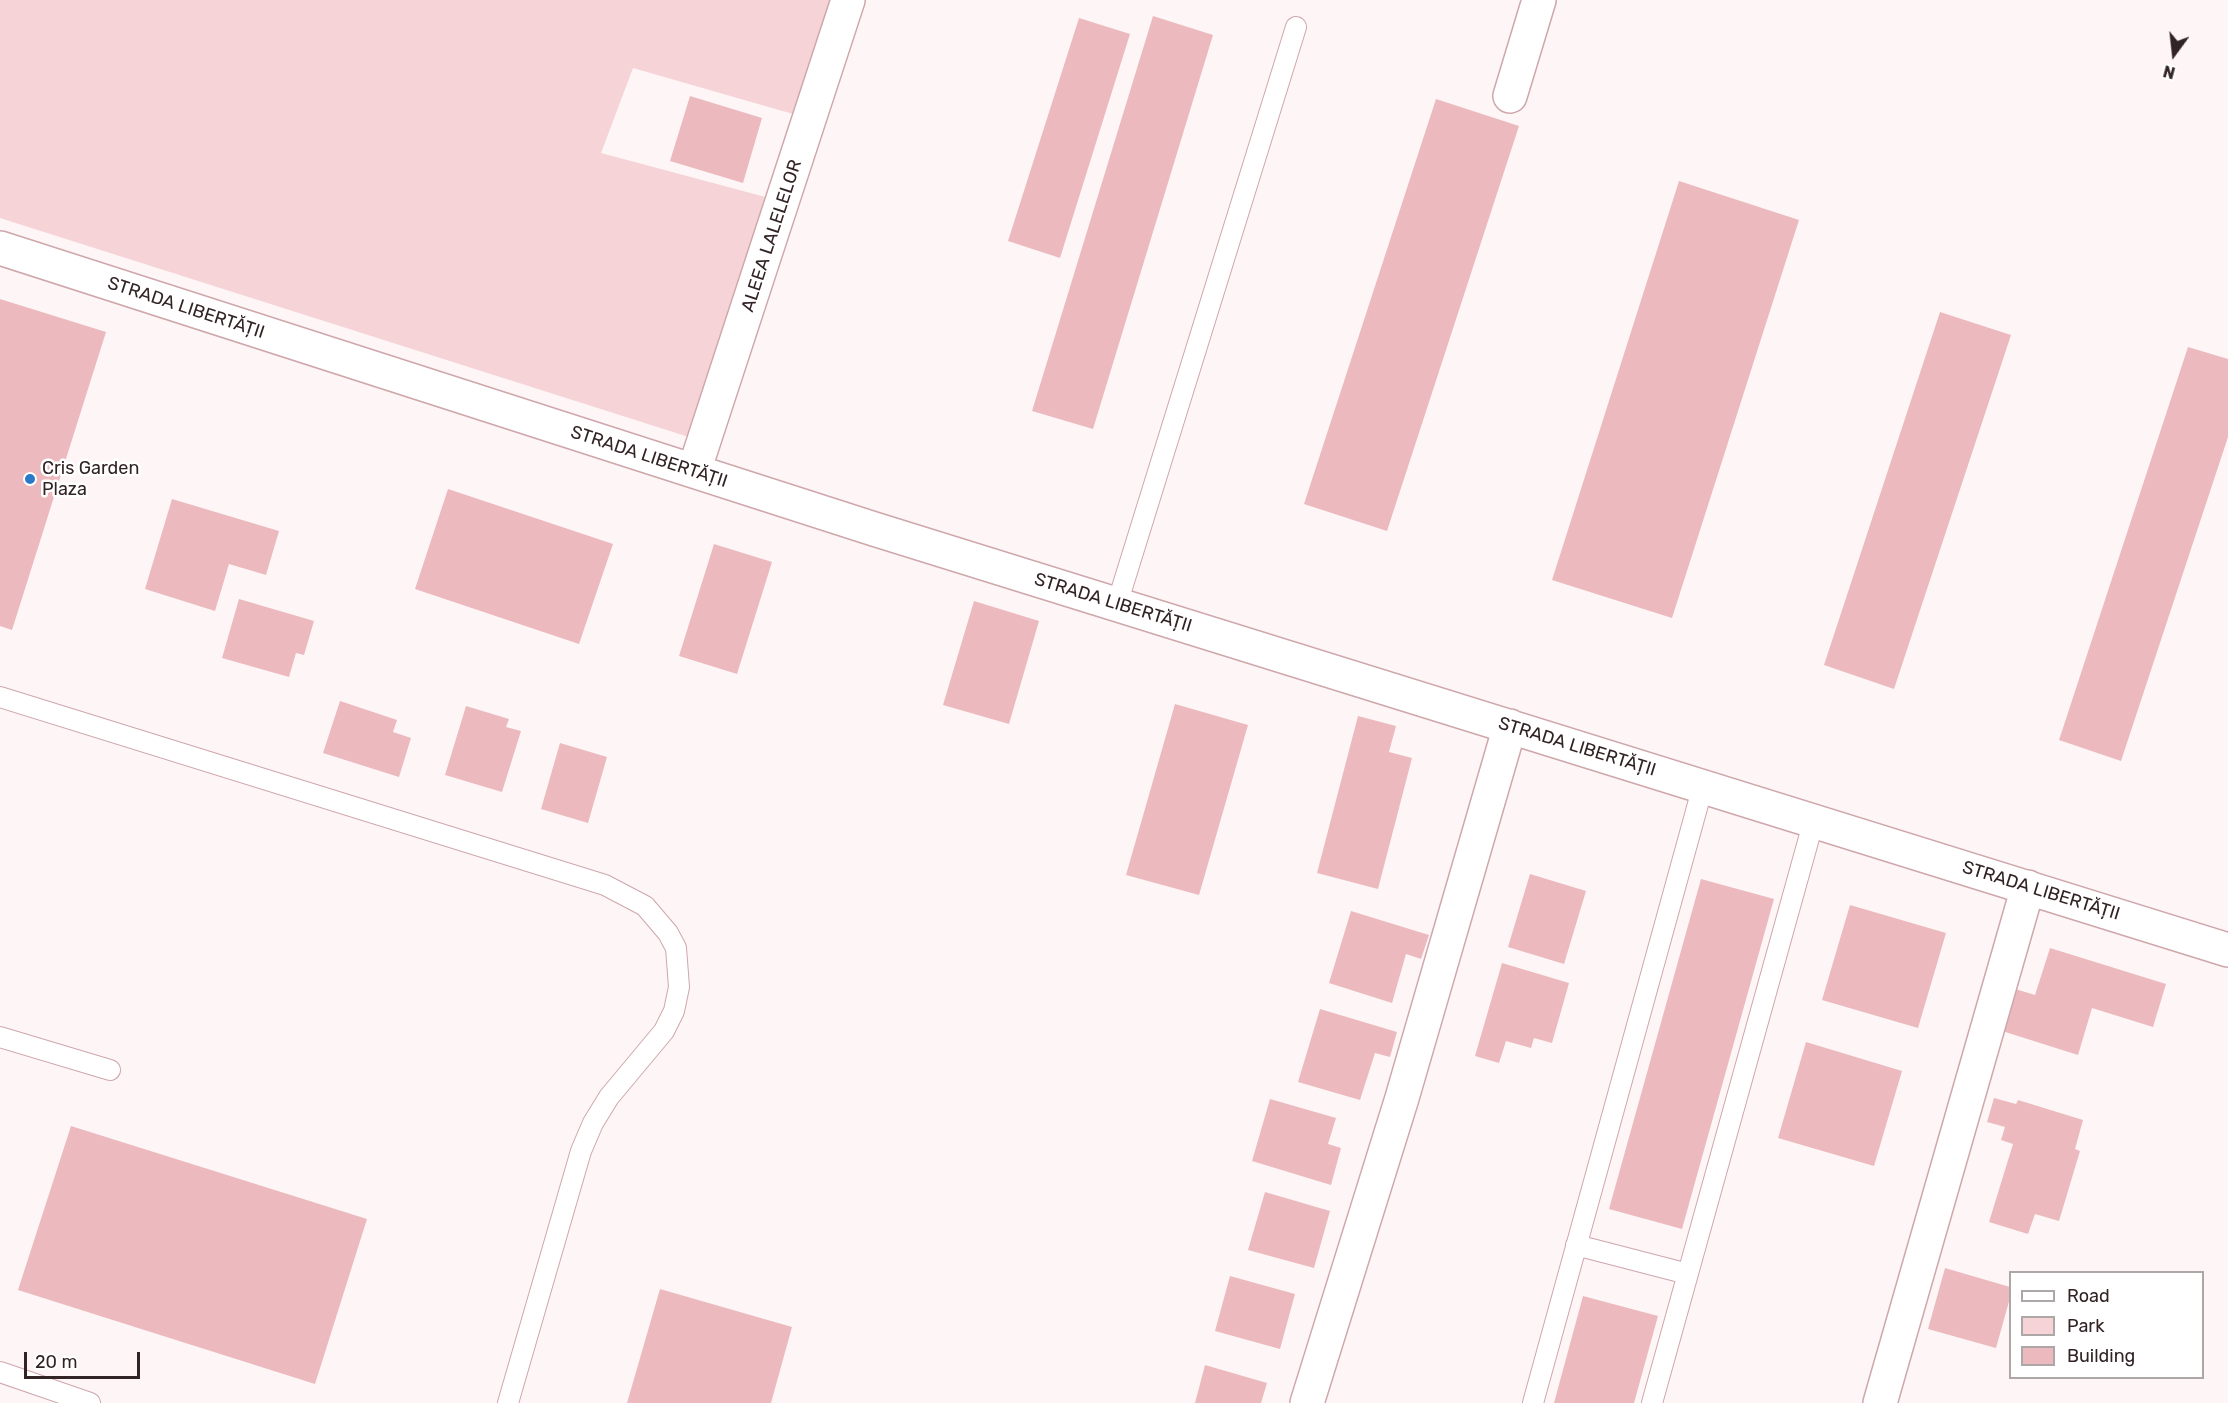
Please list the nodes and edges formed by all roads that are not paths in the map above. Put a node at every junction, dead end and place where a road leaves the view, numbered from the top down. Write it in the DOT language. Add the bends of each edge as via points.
graph roads {
  1 [pos="848,0"];
  2 [pos="1539,0"];
  3 [pos="1296,27"];
  4 [pos="1510,96"];
  5 [pos="0,248"];
  6 [pos="694,471"];
  7 [pos="1118,604"];
  8 [pos="0,697"];
  9 [pos="1510,726"];
  10 [pos="1703,786"];
  11 [pos="1814,820"];
  12 [pos="2028,887"];
  13 [pos="2228,950"];
  14 [pos="0,1037"];
  15 [pos="110,1070"];
  16 [pos="1576,1245"];
  17 [pos="1688,1274"];
  18 [pos="0,1372"];
  19 [pos="90,1403"];
  20 [pos="508,1403"];
  21 [pos="1307,1403"];
  22 [pos="1533,1403"];
  23 [pos="1652,1403"];
  24 [pos="1880,1403"];
  1 -- 6 [label="street, ALEEA LALELELOR"];
  2 -- 4 [label="street"];
  3 -- 7 [label="lane"];
  5 -- 6 [label="street, STRADA LIBERTĂȚII"];
  6 -- 7 [label="street, STRADA LIBERTĂȚII"];
  7 -- 9 [label="street, STRADA LIBERTĂȚII"];
  8 -- 20 [label="lane" via="605,885 645,906 668,933 676,948 679,987 674,1011 664,1031 609,1097 581,1151"];
  9 -- 10 [label="street, STRADA LIBERTĂȚII"];
  9 -- 21 [label="street"];
  10 -- 11 [label="street, STRADA LIBERTĂȚII"];
  10 -- 16 [label="lane"];
  11 -- 12 [label="street, STRADA LIBERTĂȚII"];
  11 -- 17 [label="lane"];
  12 -- 13 [label="street, STRADA LIBERTĂȚII"];
  12 -- 24 [label="street"];
  14 -- 15 [label="lane"];
  16 -- 17 [label="lane"];
  16 -- 22 [label="lane"];
  17 -- 23 [label="lane"];
  18 -- 19 [label="lane"];
}
